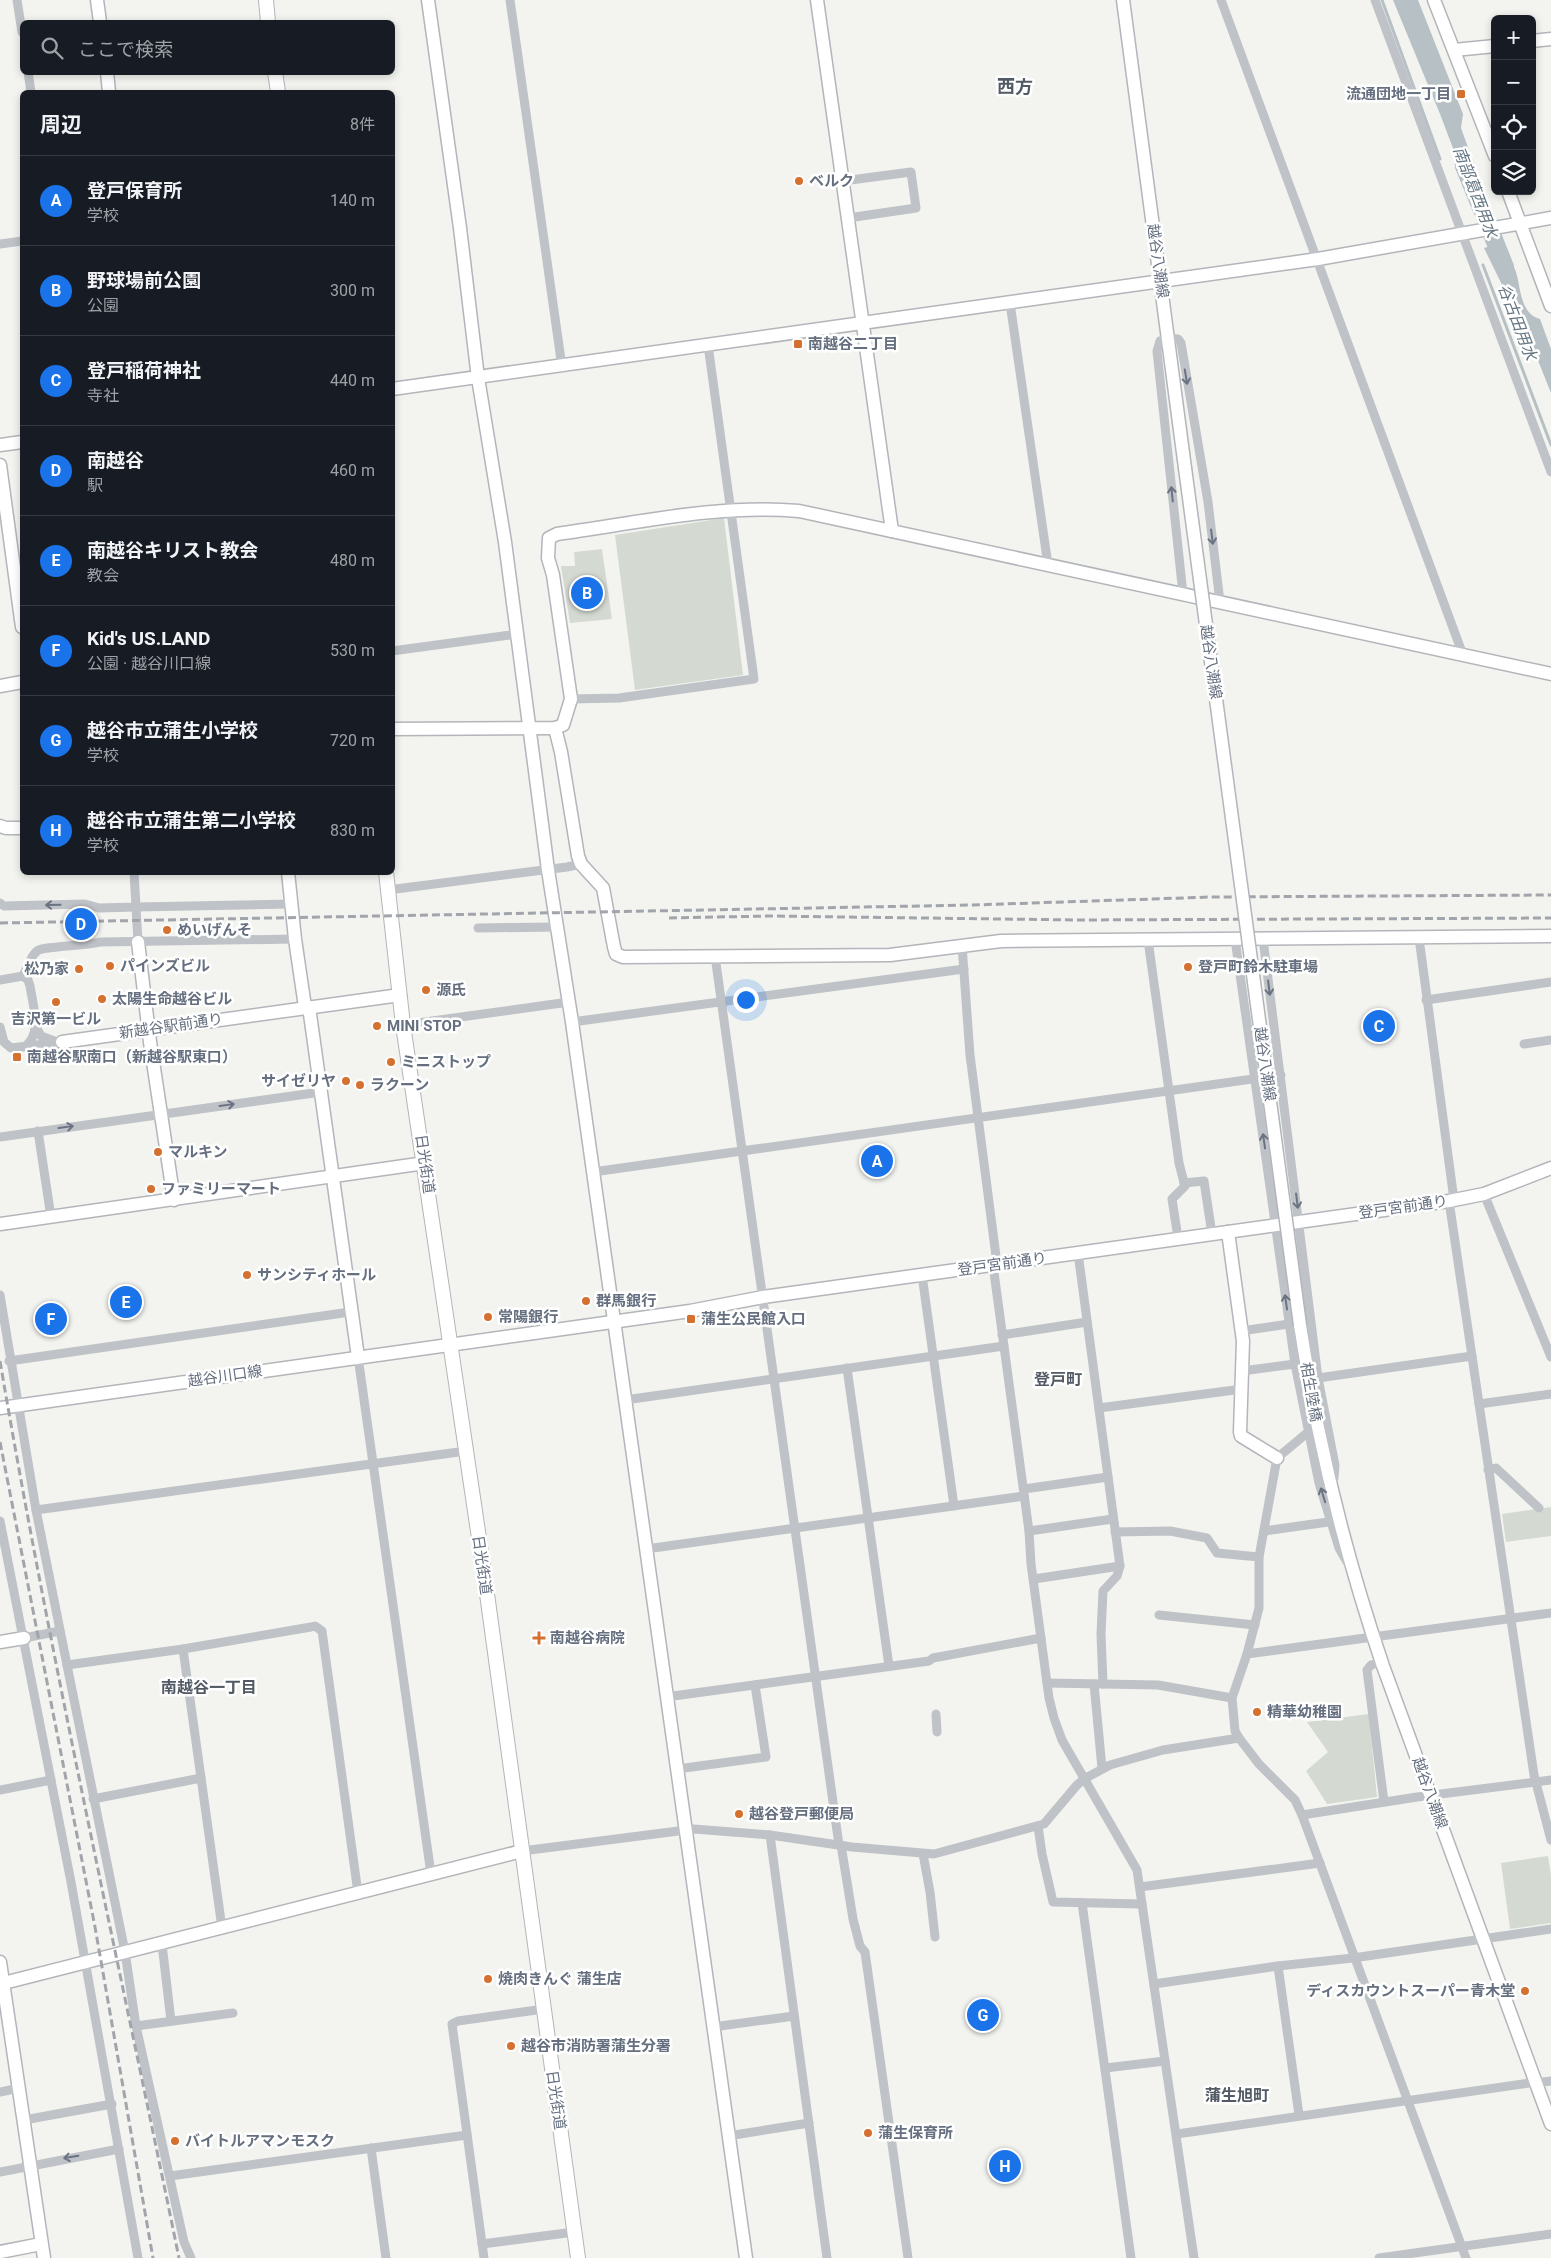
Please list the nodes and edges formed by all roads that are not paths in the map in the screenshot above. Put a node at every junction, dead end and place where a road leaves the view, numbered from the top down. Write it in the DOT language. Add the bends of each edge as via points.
graph roads {
  1 [pos="17,0"];
  2 [pos="97,0"];
  3 [pos="266,0"];
  4 [pos="428,0"];
  5 [pos="510,0"];
  6 [pos="817,0"];
  7 [pos="1123,0"];
  8 [pos="1221,0"];
  9 [pos="1374,0"];
  10 [pos="1434,0"];
  11 [pos="20,20"];
  12 [pos="100,20"];
  13 [pos="268,20"];
  14 [pos="1551,39"];
  15 [pos="1536,41"];
  16 [pos="1491,46"];
  17 [pos="1454,50"];
  18 [pos="28,75"];
  19 [pos="107,75"];
  20 [pos="275,75"];
  21 [pos="31,90"];
  22 [pos="109,90"];
  23 [pos="278,90"];
  24 [pos="1493,150"];
  25 [pos="843,181"];
  26 [pos="1510,195"];
  27 [pos="848,218"];
  28 [pos="1551,218"];
  29 [pos="1520,222"];
  30 [pos="1464,233"];
  31 [pos="20,241"];
  32 [pos="0,244"];
  33 [pos="1318,259"];
  34 [pos="1160,282"];
  35 [pos="1010,303"];
  36 [pos="1551,306"];
  37 [pos="863,324"];
  38 [pos="1168,338"];
  39 [pos="708,345"];
  40 [pos="562,367"];
  41 [pos="478,378"];
  42 [pos="395,389"];
  43 [pos="20,442"];
  44 [pos="0,445"];
  45 [pos="0,465"];
  46 [pos="1551,472"];
  47 [pos="730,509"];
  48 [pos="892,531"];
  49 [pos="1048,565"];
  50 [pos="1183,594"];
  51 [pos="1220,602"];
  52 [pos="20,612"];
  53 [pos="517,634"];
  54 [pos="395,651"];
  55 [pos="1462,655"];
  56 [pos="1551,674"];
  57 [pos="20,682"];
  58 [pos="0,686"];
  59 [pos="571,699"];
  60 [pos="529,728"];
  61 [pos="556,728"];
  62 [pos="395,729"];
  63 [pos="2,828"];
  64 [pos="20,828"];
  65 [pos="581,864"];
  66 [pos="548,870"];
  67 [pos="134,875"];
  68 [pos="288,875"];
  69 [pos="386,875"];
  70 [pos="388,890"];
  71 [pos="0,903"];
  72 [pos="291,904"];
  73 [pos="136,907"];
  74 [pos="558,927"];
  75 [pos="478,928"];
  76 [pos="1551,936"];
  77 [pos="1419,938"];
  78 [pos="295,939"];
  79 [pos="1235,939"];
  80 [pos="1264,939"];
  81 [pos="1148,940"];
  82 [pos="138,942"];
  83 [pos="962,945"];
  84 [pos="715,956"];
  85 [pos="964,969"];
  86 [pos="23,976"];
  87 [pos="0,980"];
  88 [pos="1551,982"];
  89 [pos="400,995"];
  90 [pos="1426,1000"];
  91 [pos="569,1002"];
  92 [pos="721,1002"];
  93 [pos="307,1007"];
  94 [pos="572,1022"];
  95 [pos="403,1025"];
  96 [pos="36,1027"];
  97 [pos="0,1028"];
  98 [pos="150,1029"];
  99 [pos="1551,1040"];
  100 [pos="62,1042"];
  101 [pos="2,1044"];
  102 [pos="1524,1044"];
  103 [pos="24,1047"];
  104 [pos="1281,1075"];
  105 [pos="1256,1078"];
  106 [pos="1169,1091"];
  107 [pos="320,1092"];
  108 [pos="161,1114"];
  109 [pos="977,1118"];
  110 [pos="38,1131"];
  111 [pos="0,1137"];
  112 [pos="742,1151"];
  113 [pos="425,1163"];
  114 [pos="1551,1168"];
  115 [pos="593,1172"];
  116 [pos="332,1176"];
  117 [pos="1184,1183"];
  118 [pos="1484,1194"];
  119 [pos="174,1200"];
  120 [pos="1452,1200"];
  121 [pos="51,1217"];
  122 [pos="1299,1221"];
  123 [pos="0,1224"];
  124 [pos="1275,1224"];
  125 [pos="1228,1232"];
  126 [pos="1212,1234"];
  127 [pos="1178,1238"];
  128 [pos="1078,1253"];
  129 [pos="995,1265"];
  130 [pos="922,1275"];
  131 [pos="0,1295"];
  132 [pos="762,1298"];
  133 [pos="350,1312"];
  134 [pos="614,1322"];
  135 [pos="1087,1322"];
  136 [pos="1294,1324"];
  137 [pos="1241,1331"];
  138 [pos="1002,1335"];
  139 [pos="450,1346"];
  140 [pos="1004,1346"];
  141 [pos="1549,1346"];
  142 [pos="934,1356"];
  143 [pos="1472,1356"];
  144 [pos="1551,1357"];
  145 [pos="358,1358"];
  146 [pos="10,1360"];
  147 [pos="1295,1364"];
  148 [pos="847,1368"];
  149 [pos="1242,1371"];
  150 [pos="774,1378"];
  151 [pos="1318,1378"];
  152 [pos="1242,1389"];
  153 [pos="1551,1394"];
  154 [pos="625,1400"];
  155 [pos="1479,1404"];
  156 [pos="18,1406"];
  157 [pos="0,1408"];
  158 [pos="1098,1408"];
  159 [pos="1307,1433"];
  160 [pos="466,1451"];
  161 [pos="1278,1458"];
  162 [pos="1324,1458"];
  163 [pos="373,1464"];
  164 [pos="1488,1470"];
  165 [pos="1108,1477"];
  166 [pos="1330,1486"];
  167 [pos="1024,1493"];
  168 [pos="954,1506"];
  169 [pos="1539,1508"];
  170 [pos="36,1510"];
  171 [pos="868,1518"];
  172 [pos="1113,1519"];
  173 [pos="1335,1521"];
  174 [pos="0,1522"];
  175 [pos="795,1528"];
  176 [pos="1030,1531"];
  177 [pos="1264,1531"];
  178 [pos="1115,1532"];
  179 [pos="646,1549"];
  180 [pos="1260,1556"];
  181 [pos="1120,1566"];
  182 [pos="1034,1579"];
  183 [pos="1551,1613"];
  184 [pos="1160,1615"];
  185 [pos="1510,1619"];
  186 [pos="1255,1625"];
  187 [pos="60,1631"];
  188 [pos="24,1638"];
  189 [pos="1041,1638"];
  190 [pos="1374,1638"];
  191 [pos="0,1642"];
  192 [pos="183,1649"];
  193 [pos="1247,1654"];
  194 [pos="1382,1662"];
  195 [pos="66,1665"];
  196 [pos="889,1666"];
  197 [pos="816,1676"];
  198 [pos="1047,1683"];
  199 [pos="1098,1684"];
  200 [pos="756,1685"];
  201 [pos="666,1697"];
  202 [pos="1232,1698"];
  203 [pos="936,1714"];
  204 [pos="937,1732"];
  205 [pos="1239,1738"];
  206 [pos="1102,1768"];
  207 [pos="677,1769"];
  208 [pos="201,1778"];
  209 [pos="1084,1779"];
  210 [pos="51,1780"];
  211 [pos="1551,1780"];
  212 [pos="1535,1782"];
  213 [pos="0,1790"];
  214 [pos="1430,1795"];
  215 [pos="93,1799"];
  216 [pos="1384,1802"];
  217 [pos="1302,1815"];
  218 [pos="1038,1826"];
  219 [pos="686,1830"];
  220 [pos="770,1835"];
  221 [pos="1551,1840"];
  222 [pos="840,1845"];
  223 [pos="522,1851"];
  224 [pos="923,1854"];
  225 [pos="1320,1863"];
  226 [pos="431,1874"];
  227 [pos="1140,1887"];
  228 [pos="358,1893"];
  229 [pos="1082,1903"];
  230 [pos="1142,1904"];
  231 [pos="222,1928"];
  232 [pos="1551,1929"];
  233 [pos="935,1937"];
  234 [pos="1483,1938"];
  235 [pos="162,1944"];
  236 [pos="125,1952"];
  237 [pos="1354,1958"];
  238 [pos="0,1962"];
  239 [pos="86,1962"];
  240 [pos="1278,1966"];
  241 [pos="2,1984"];
  242 [pos="1154,1984"];
  243 [pos="544,2010"];
  244 [pos="233,2013"];
  245 [pos="794,2016"];
  246 [pos="172,2021"];
  247 [pos="136,2026"];
  248 [pos="714,2027"];
  249 [pos="1165,2061"];
  250 [pos="1105,2068"];
  251 [pos="1551,2081"];
  252 [pos="1536,2082"];
  253 [pos="19,2088"];
  254 [pos="0,2092"];
  255 [pos="1407,2101"];
  256 [pos="112,2104"];
  257 [pos="1299,2115"];
  258 [pos="24,2120"];
  259 [pos="809,2124"];
  260 [pos="1551,2124"];
  261 [pos="1176,2134"];
  262 [pos="467,2135"];
  263 [pos="728,2136"];
  264 [pos="371,2148"];
  265 [pos="119,2149"];
  266 [pos="31,2165"];
  267 [pos="0,2172"];
  268 [pos="170,2176"];
  269 [pos="574,2232"];
  270 [pos="1551,2234"];
  271 [pos="41,2244"];
  272 [pos="482,2244"];
  273 [pos="1462,2246"];
  274 [pos="0,2252"];
  275 [pos="44,2258"];
  276 [pos="138,2258"];
  277 [pos="191,2258"];
  278 [pos="386,2258"];
  279 [pos="484,2258"];
  280 [pos="578,2258"];
  281 [pos="746,2258"];
  282 [pos="827,2258"];
  283 [pos="908,2258"];
  284 [pos="1131,2258"];
  285 [pos="1194,2258"];
  286 [pos="1379,2258"];
  287 [pos="1466,2258"];
  1 -- 11 [label="street"];
  2 -- 12 [label="street"];
  3 -- 13 [label="main road"];
  4 -- 41 [label="street"];
  5 -- 40 [label="street"];
  6 -- 25 [label="street"];
  7 -- 34 [label="street, 越谷八潮線"];
  8 -- 33 [label="street"];
  9 -- 30 [label="street"];
  10 -- 17 [label="street"];
  14 -- 15 [label="street"];
  16 -- 17 [label="street"];
  17 -- 24 [label="street"];
  18 -- 21 [label="street"];
  19 -- 22 [label="street"];
  20 -- 23 [label="main road"];
  25 -- 27 [label="street"];
  25 -- 27 [label="street" via="911,172 915,199 916,208"];
  26 -- 29 [label="street"];
  27 -- 37 [label="street"];
  28 -- 29 [label="street"];
  29 -- 30 [label="street"];
  29 -- 36 [label="street"];
  30 -- 33 [label="street"];
  30 -- 46 [label="street"];
  31 -- 32 [label="street"];
  33 -- 34 [label="street"];
  33 -- 55 [label="street"];
  34 -- 35 [label="street"];
  34 -- 38 [label="street, 越谷八潮線"];
  35 -- 37 [label="street"];
  35 -- 49 [label="street"];
  37 -- 39 [label="street"];
  37 -- 48 [label="street"];
  50 -- 38 [label="street, one-way" via="1157,351 1160,341"];
  38 -- 51 [label="street, one-way" via="1178,339 1181,343 1208,502"];
  38 -- 136 [label="street, 越谷八潮線, bridge"];
  39 -- 40 [label="street"];
  39 -- 47 [label="street"];
  40 -- 41 [label="street"];
  41 -- 42 [label="street"];
  41 -- 53 [label="street"];
  43 -- 44 [label="street"];
  45 -- 52 [label="street"];
  47 -- 48 [label="street" via="799,511"];
  47 -- 59 [label="street" via="557,534 549,538 548,558"];
  47 -- 59 [label="street" via="754,679 620,698"];
  48 -- 49 [label="street"];
  49 -- 50 [label="street"];
  50 -- 51 [label="street"];
  51 -- 55 [label="street"];
  53 -- 54 [label="street"];
  53 -- 60 [label="street"];
  55 -- 56 [label="street"];
  57 -- 58 [label="street"];
  59 -- 61 [label="street" via="563,724"];
  60 -- 61 [label="street"];
  60 -- 62 [label="street"];
  60 -- 66 [label="street"];
  61 -- 65 [label="street"];
  63 -- 64 [label="street"];
  65 -- 66 [label="street"];
  65 -- 84 [label="street" via="603,888 616,954"];
  66 -- 70 [label="street"];
  66 -- 74 [label="street"];
  67 -- 73 [label="street"];
  68 -- 72 [label="street"];
  69 -- 70 [label="main road, 日光街道"];
  70 -- 89 [label="main road, 日光街道"];
  73 -- 71 [label="street, one-way" via="99,908 85,904 4,906"];
  72 -- 73 [label="street"];
  72 -- 78 [label="street"];
  73 -- 82 [label="street"];
  74 -- 75 [label="street"];
  74 -- 91 [label="street"];
  76 -- 77 [label="street"];
  77 -- 80 [label="street"];
  77 -- 90 [label="street"];
  78 -- 82 [label="street"];
  78 -- 93 [label="street"];
  79 -- 80 [label="street"];
  79 -- 81 [label="street"];
  79 -- 105 [label="street"];
  80 -- 104 [label="street, one-way"];
  81 -- 83 [label="street" via="1001,941"];
  81 -- 106 [label="street"];
  82 -- 86 [label="street" via="41,948 35,952"];
  82 -- 98 [label="street"];
  83 -- 84 [label="street" via="890,955"];
  83 -- 85 [label="street"];
  84 -- 92 [label="street"];
  85 -- 92 [label="street"];
  85 -- 109 [label="street"];
  86 -- 87 [label="street"];
  86 -- 96 [label="street" via="30,986"];
  88 -- 90 [label="street"];
  89 -- 93 [label="street, 新越谷駅前通り"];
  89 -- 95 [label="main road, 日光街道"];
  90 -- 120 [label="street"];
  91 -- 94 [label="street"];
  91 -- 95 [label="street"];
  92 -- 94 [label="street"];
  92 -- 112 [label="street"];
  93 -- 98 [label="street, 新越谷駅前通り"];
  93 -- 107 [label="street"];
  94 -- 115 [label="street"];
  95 -- 113 [label="main road, 日光街道"];
  96 -- 100 [label="street" via="46,1039"];
  96 -- 103 [label="street" via="32,1041"];
  97 -- 101 [label="street"];
  98 -- 100 [label="street, 新越谷駅前通り"];
  98 -- 108 [label="street"];
  99 -- 102 [label="street"];
  100 -- 103 [label="street"];
  101 -- 103 [label="street" via="11,1048"];
  104 -- 105 [label="street"];
  104 -- 122 [label="street, one-way"];
  105 -- 106 [label="street"];
  124 -- 105 [label="street, one-way"];
  106 -- 109 [label="street"];
  106 -- 117 [label="street"];
  108 -- 107 [label="street, one-way"];
  107 -- 116 [label="street"];
  110 -- 108 [label="street, one-way"];
  108 -- 119 [label="street"];
  109 -- 112 [label="street"];
  109 -- 129 [label="street"];
  110 -- 111 [label="street"];
  110 -- 121 [label="street"];
  112 -- 115 [label="street"];
  112 -- 132 [label="street"];
  113 -- 116 [label="street"];
  113 -- 139 [label="main road, 日光街道"];
  114 -- 118 [label="street, 登戸宮前通り"];
  115 -- 134 [label="street"];
  116 -- 119 [label="street"];
  116 -- 133 [label="street"];
  117 -- 126 [label="street" via="1204,1181"];
  117 -- 127 [label="street" via="1185,1186 1172,1200"];
  118 -- 120 [label="street, 登戸宮前通り"];
  118 -- 141 [label="street"];
  119 -- 121 [label="street"];
  120 -- 122 [label="street, 登戸宮前通り"];
  120 -- 143 [label="street"];
  121 -- 123 [label="street"];
  122 -- 124 [label="street, 登戸宮前通り"];
  122 -- 151 [label="street"];
  124 -- 125 [label="street, 登戸宮前通り"];
  136 -- 124 [label="street, one-way"];
  125 -- 126 [label="street, 登戸宮前通り"];
  125 -- 137 [label="street"];
  126 -- 127 [label="street, 登戸宮前通り"];
  127 -- 128 [label="street, 登戸宮前通り"];
  128 -- 129 [label="street, 登戸宮前通り"];
  128 -- 135 [label="street"];
  129 -- 130 [label="street, 登戸宮前通り"];
  129 -- 138 [label="street"];
  130 -- 132 [label="street, 登戸宮前通り"];
  130 -- 142 [label="street"];
  131 -- 146 [label="street"];
  132 -- 134 [label="street, 登戸宮前通り"];
  132 -- 150 [label="street"];
  133 -- 145 [label="street"];
  133 -- 146 [label="street"];
  134 -- 139 [label="street, 登戸宮前通り"];
  134 -- 154 [label="street"];
  135 -- 138 [label="street"];
  135 -- 158 [label="street"];
  136 -- 137 [label="street"];
  136 -- 147 [label="street"];
  136 -- 162 [label="street, 相生陸橋"];
  137 -- 149 [label="street"];
  138 -- 140 [label="street"];
  139 -- 145 [label="street, 越谷川口線"];
  139 -- 160 [label="main road, 日光街道"];
  140 -- 142 [label="street"];
  140 -- 167 [label="street"];
  141 -- 144 [label="street"];
  142 -- 148 [label="street"];
  142 -- 168 [label="street"];
  143 -- 151 [label="street"];
  143 -- 155 [label="street"];
  145 -- 156 [label="street, 越谷川口線"];
  145 -- 163 [label="street"];
  146 -- 156 [label="street"];
  147 -- 149 [label="street"];
  147 -- 159 [label="street"];
  148 -- 150 [label="street"];
  148 -- 171 [label="street"];
  149 -- 152 [label="street"];
  150 -- 154 [label="street"];
  150 -- 175 [label="street"];
  151 -- 166 [label="street" via="1335,1465"];
  152 -- 158 [label="street"];
  152 -- 161 [label="street" via="1241,1436"];
  153 -- 155 [label="street"];
  154 -- 179 [label="street"];
  155 -- 164 [label="street"];
  156 -- 157 [label="street, 越谷川口線"];
  156 -- 170 [label="street"];
  158 -- 165 [label="street"];
  159 -- 161 [label="street"];
  173 -- 159 [label="street, one-way"];
  160 -- 163 [label="street"];
  160 -- 223 [label="main road, 日光街道"];
  161 -- 177 [label="street"];
  162 -- 166 [label="street, 越谷八潮線"];
  163 -- 170 [label="street"];
  163 -- 226 [label="street"];
  164 -- 169 [label="street" via="1496,1468"];
  164 -- 185 [label="street"];
  165 -- 167 [label="street"];
  165 -- 172 [label="street"];
  166 -- 173 [label="street, 越谷八潮線"];
  167 -- 168 [label="street"];
  167 -- 176 [label="street"];
  168 -- 171 [label="street"];
  170 -- 187 [label="street"];
  171 -- 175 [label="street"];
  171 -- 196 [label="street"];
  172 -- 176 [label="street"];
  172 -- 178 [label="street"];
  173 -- 177 [label="street"];
  173 -- 190 [label="street, 越谷八潮線"];
  174 -- 188 [label="street"];
  175 -- 179 [label="street"];
  175 -- 197 [label="street"];
  176 -- 182 [label="street"];
  177 -- 180 [label="street"];
  178 -- 180 [label="street" via="1170,1531 1207,1538 1217,1553"];
  178 -- 181 [label="street"];
  179 -- 201 [label="street"];
  180 -- 186 [label="street" via="1259,1605"];
  181 -- 182 [label="street"];
  181 -- 199 [label="street" via="1117,1576 1103,1591"];
  182 -- 189 [label="street"];
  183 -- 185 [label="street"];
  184 -- 186 [label="street"];
  185 -- 190 [label="street"];
  185 -- 212 [label="street"];
  186 -- 193 [label="street"];
  187 -- 188 [label="street"];
  187 -- 195 [label="street"];
  188 -- 191 [label="street"];
  188 -- 210 [label="street"];
  189 -- 196 [label="street"];
  189 -- 198 [label="street"];
  190 -- 193 [label="street"];
  190 -- 194 [label="street, 越谷八潮線"];
  192 -- 195 [label="street"];
  192 -- 208 [label="street"];
  192 -- 228 [label="street" via="311,1626 322,1631"];
  193 -- 202 [label="street"];
  194 -- 214 [label="street, 越谷八潮線"];
  194 -- 216 [label="street" via="1371,1665 1367,1670"];
  195 -- 215 [label="street"];
  196 -- 197 [label="street"];
  197 -- 200 [label="street"];
  197 -- 222 [label="street"];
  198 -- 199 [label="street"];
  198 -- 209 [label="street" via="1062,1740"];
  199 -- 202 [label="street" via="1158,1685"];
  199 -- 206 [label="street"];
  200 -- 201 [label="street"];
  200 -- 207 [label="street" via="766,1757"];
  201 -- 207 [label="street"];
  202 -- 205 [label="street" via="1235,1731"];
  203 -- 204 [label="street"];
  205 -- 206 [label="street" via="1163,1750"];
  205 -- 217 [label="street" via="1259,1764 1295,1800"];
  206 -- 209 [label="street"];
  207 -- 219 [label="street"];
  208 -- 215 [label="street"];
  208 -- 231 [label="street"];
  209 -- 218 [label="street" via="1044,1824"];
  209 -- 227 [label="street" via="1137,1870"];
  210 -- 213 [label="street"];
  210 -- 239 [label="street"];
  211 -- 212 [label="street"];
  212 -- 214 [label="street"];
  212 -- 221 [label="street"];
  214 -- 216 [label="street"];
  214 -- 234 [label="street, 越谷八潮線"];
  215 -- 236 [label="street"];
  216 -- 217 [label="street"];
  217 -- 225 [label="street"];
  218 -- 224 [label="street" via="934,1854"];
  218 -- 229 [label="street" via="1054,1902"];
  219 -- 220 [label="street"];
  219 -- 223 [label="street"];
  219 -- 248 [label="street"];
  220 -- 222 [label="street"];
  220 -- 245 [label="street"];
  222 -- 224 [label="street"];
  222 -- 283 [label="street" via="853,1918 864,1952"];
  223 -- 226 [label="street"];
  223 -- 243 [label="main road, 日光街道"];
  224 -- 233 [label="street"];
  225 -- 227 [label="street"];
  225 -- 237 [label="street"];
  226 -- 228 [label="street"];
  227 -- 230 [label="street"];
  228 -- 231 [label="street"];
  229 -- 230 [label="street"];
  229 -- 250 [label="street"];
  230 -- 242 [label="street"];
  231 -- 235 [label="street"];
  232 -- 234 [label="street"];
  234 -- 237 [label="street"];
  234 -- 252 [label="street, 越谷八潮線"];
  235 -- 236 [label="street"];
  235 -- 246 [label="street"];
  236 -- 239 [label="street"];
  236 -- 247 [label="street"];
  237 -- 240 [label="street"];
  237 -- 255 [label="street"];
  238 -- 241 [label="street"];
  239 -- 241 [label="street"];
  239 -- 256 [label="street"];
  240 -- 242 [label="street"];
  240 -- 257 [label="street"];
  241 -- 253 [label="street"];
  242 -- 249 [label="street"];
  243 -- 262 [label="street" via="452,2024"];
  243 -- 269 [label="main road, 日光街道"];
  244 -- 246 [label="street"];
  245 -- 248 [label="street"];
  245 -- 259 [label="street"];
  246 -- 247 [label="street"];
  247 -- 268 [label="street"];
  248 -- 263 [label="street"];
  249 -- 250 [label="street"];
  249 -- 261 [label="street"];
  250 -- 284 [label="street"];
  251 -- 252 [label="street"];
  252 -- 255 [label="street"];
  252 -- 260 [label="street, 越谷八潮線"];
  253 -- 254 [label="street"];
  253 -- 258 [label="street"];
  255 -- 257 [label="street"];
  255 -- 273 [label="street"];
  256 -- 258 [label="street"];
  256 -- 265 [label="street"];
  257 -- 261 [label="street"];
  258 -- 266 [label="street"];
  259 -- 263 [label="street"];
  259 -- 282 [label="street"];
  261 -- 285 [label="street"];
  262 -- 264 [label="street"];
  262 -- 272 [label="street"];
  263 -- 281 [label="street"];
  264 -- 268 [label="street"];
  264 -- 278 [label="street"];
  265 -- 266 [label="street, one-way"];
  265 -- 276 [label="street"];
  266 -- 267 [label="street"];
  266 -- 271 [label="street"];
  268 -- 277 [label="street" via="184,2242"];
  269 -- 272 [label="street"];
  269 -- 280 [label="main road, 日光街道"];
  270 -- 273 [label="street"];
  271 -- 274 [label="street"];
  271 -- 275 [label="street"];
  272 -- 279 [label="street"];
  273 -- 286 [label="street"];
  273 -- 287 [label="street"];
}
